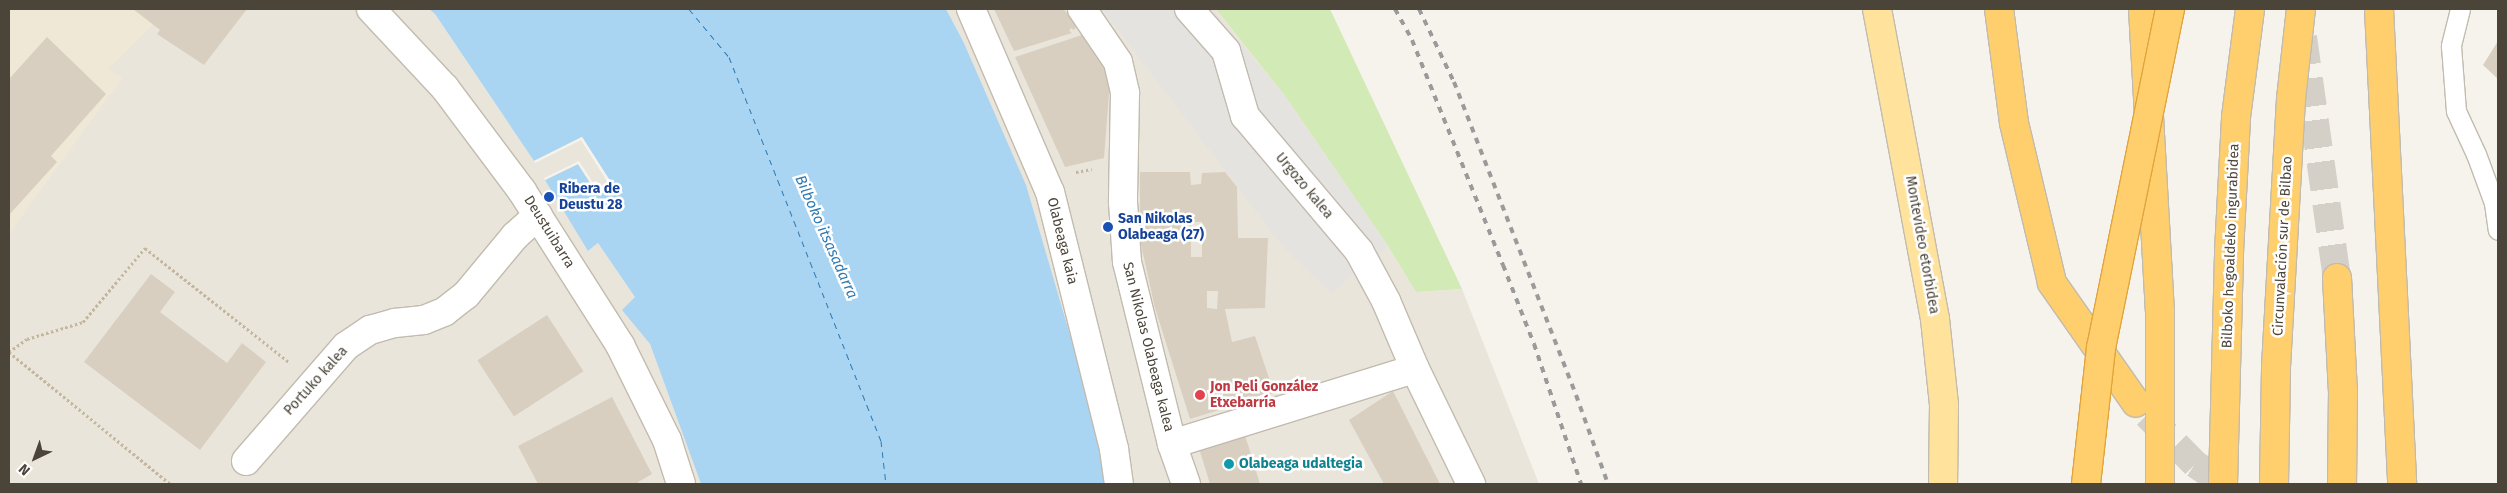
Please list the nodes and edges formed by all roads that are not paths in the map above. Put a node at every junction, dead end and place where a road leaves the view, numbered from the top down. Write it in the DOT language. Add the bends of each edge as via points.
graph roads {
  1 [pos="371,9"];
  2 [pos="971,9"];
  3 [pos="1082,9"];
  4 [pos="1189,9"];
  5 [pos="1878,9"];
  6 [pos="1999,9"];
  7 [pos="2142,9"];
  8 [pos="2170,9"];
  9 [pos="2250,9"];
  10 [pos="2301,9"];
  11 [pos="2379,9"];
  12 [pos="2460,9"];
  13 [pos="538,215"];
  14 [pos="2498,230"];
  15 [pos="2337,278"];
  16 [pos="1415,369"];
  17 [pos="2136,403"];
  18 [pos="1172,444"];
  19 [pos="246,461"];
  20 [pos="681,484"];
  21 [pos="1118,484"];
  22 [pos="1186,484"];
  23 [pos="1471,484"];
  24 [pos="1943,484"];
  25 [pos="2086,484"];
  26 [pos="2160,484"];
  27 [pos="2222,484"];
  28 [pos="2274,484"];
  29 [pos="2342,484"];
  30 [pos="2402,484"];
  1 -- 13 [label="street, Deustuibarra" via="445,88"];
  2 -- 21 [label="street, Olabeaga kaia" via="1050,192 1114,448"];
  3 -- 18 [label="street, San Nikolas Olabeaga kalea" via="1118,62 1125,93 1123,202 1126,262"];
  4 -- 16 [label="street, Urgozo kalea" via="1226,51 1245,116 1359,251 1386,301"];
  5 -- 24 [label="main road, Montevideo etorbidea" via="1935,319 1944,405"];
  6 -- 17 [label="highway" via="2014,123 2052,283"];
  7 -- 26 [label="highway" via="2160,311"];
  8 -- 25 [label="highway, bridge" via="2101,348"];
  9 -- 27 [label="highway, Bilboko hegoaldeko ingurabidea" via="2236,126"];
  10 -- 28 [label="highway, Circunvalación sur de Bilbao" via="2288,149 2276,367"];
  11 -- 30 [label="highway"];
  12 -- 14 [label="lane" via="2451,46 2456,111 2494,203"];
  13 -- 19 [label="street, Portuko kalea" via="515,236 466,295 444,312 424,320 370,330 346,346"];
  13 -- 20 [label="street, Deustuibarra" via="620,345 667,440"];
  15 -- 29 [label="highway" via="2343,392"];
  16 -- 18 [label="street"];
  16 -- 23 [label="street, Urgozo kalea"];
  18 -- 22 [label="street, San Nikolas Olabeaga kalea"];
}
